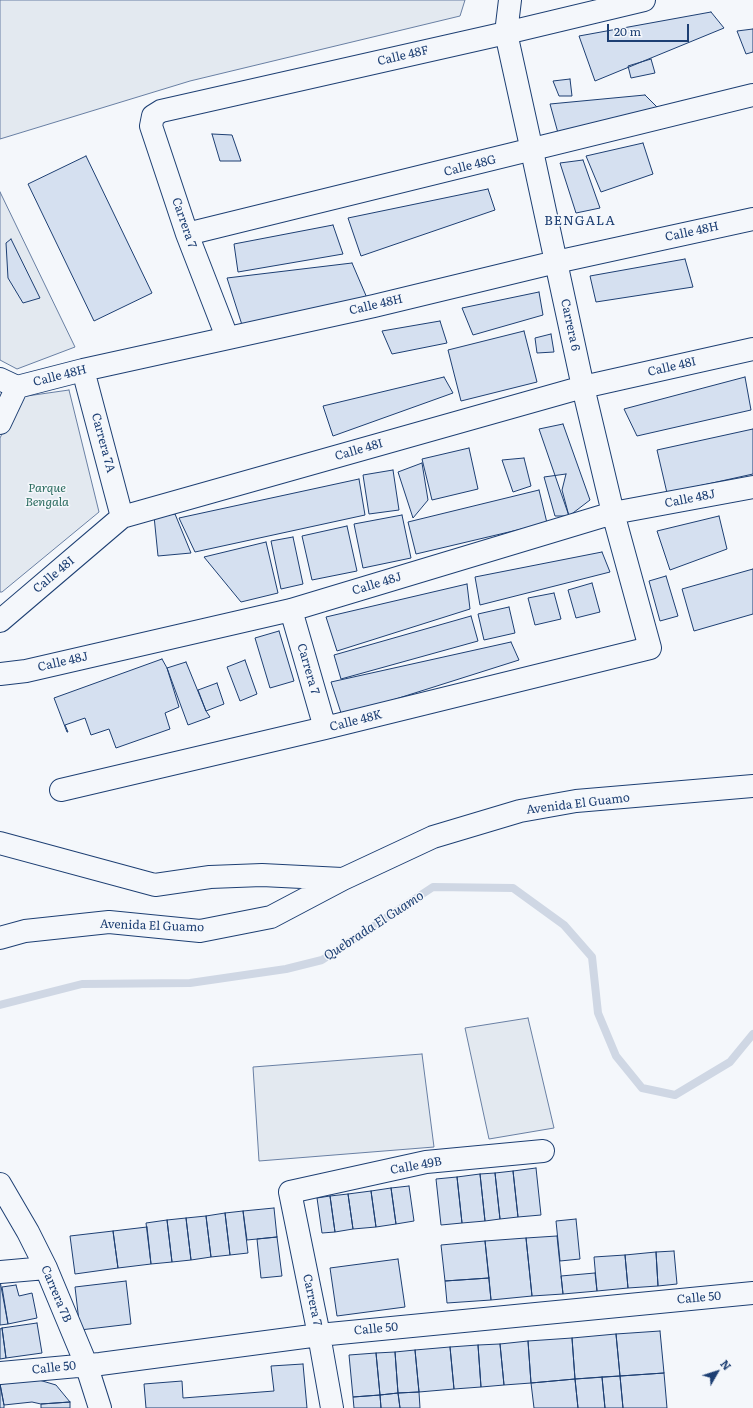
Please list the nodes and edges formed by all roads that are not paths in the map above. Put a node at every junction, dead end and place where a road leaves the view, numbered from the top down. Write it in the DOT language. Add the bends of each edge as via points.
graph roads {
  1 [pos="510,0"];
  2 [pos="644,0"];
  3 [pos="506,33"];
  4 [pos="753,95"];
  5 [pos="161,111"];
  6 [pos="532,151"];
  7 [pos="753,219"];
  8 [pos="187,234"];
  9 [pos="556,262"];
  10 [pos="227,337"];
  11 [pos="753,349"];
  12 [pos="83,370"];
  13 [pos="8,383"];
  14 [pos="583,387"];
  15 [pos="0,423"];
  16 [pos="753,486"];
  17 [pos="613,513"];
  18 [pos="122,517"];
  19 [pos="291,610"];
  20 [pos="0,621"];
  21 [pos="650,648"];
  22 [pos="0,674"];
  23 [pos="325,728"];
  24 [pos="753,786"];
  25 [pos="61,790"];
  26 [pos="0,843"];
  27 [pos="343,879"];
  28 [pos="0,938"];
  29 [pos="543,1151"];
  30 [pos="0,1184"];
  31 [pos="290,1192"];
  32 [pos="0,1259"];
  33 [pos="46,1268"];
  34 [pos="10,1271"];
  35 [pos="753,1293"];
  36 [pos="319,1335"];
  37 [pos="86,1364"];
  38 [pos="0,1373"];
  39 [pos="100,1408"];
  40 [pos="332,1408"];
  1 -- 3 [label="street, Carrera 6"];
  2 -- 3 [label="street, Calle 48F"];
  3 -- 5 [label="street, Calle 48F"];
  3 -- 6 [label="street, Carrera 6"];
  4 -- 6 [label="street, Calle 48G"];
  5 -- 8 [label="street, Carrera 7" via="153,116 151,126"];
  6 -- 8 [label="street, Calle 48G"];
  6 -- 9 [label="street, Carrera 6"];
  7 -- 9 [label="street, Calle 48H"];
  8 -- 10 [label="street, Carrera 7"];
  9 -- 10 [label="street, Calle 48H" via="374,306"];
  9 -- 14 [label="street, Carrera 6"];
  10 -- 12 [label="street, Calle 48H"];
  11 -- 14 [label="street, Calle 48I"];
  12 -- 13 [label="street, Calle 48H"];
  12 -- 18 [label="street, Carrera 7A"];
  13 -- 15 [label="street"];
  14 -- 17 [label="street, Carrera 6"];
  14 -- 18 [label="street, Calle 48I"];
  16 -- 17 [label="street, Calle 48J"];
  17 -- 19 [label="street, Calle 48J"];
  17 -- 21 [label="street, Carrera 6"];
  18 -- 20 [label="street, Calle 48I"];
  19 -- 22 [label="street, Calle 48J" via="26,671"];
  19 -- 23 [label="street, Carrera 7"];
  21 -- 23 [label="street, Calle 48K"];
  23 -- 25 [label="street, Calle 48K"];
  24 -- 27 [label="street, Avenida El Guamo" via="576,801 520,811 433,837"];
  26 -- 27 [label="street, Avenida El Guamo" via="155,885 262,875"];
  27 -- 28 [label="street, Avenida El Guamo" via="271,917 200,931 108,922 25,931"];
  29 -- 31 [label="street, Calle 49B" via="426,1162"];
  30 -- 33 [label="street, Carrera 7B"];
  31 -- 36 [label="street, Carrera 7"];
  32 -- 34 [label="street"];
  33 -- 34 [label="street"];
  33 -- 37 [label="street, Carrera 7B"];
  35 -- 36 [label="street, Calle 50"];
  36 -- 37 [label="street, Calle 50"];
  36 -- 40 [label="street, Carrera 7"];
  37 -- 38 [label="street, Calle 50"];
  37 -- 39 [label="street, Carrera 7B"];
}
